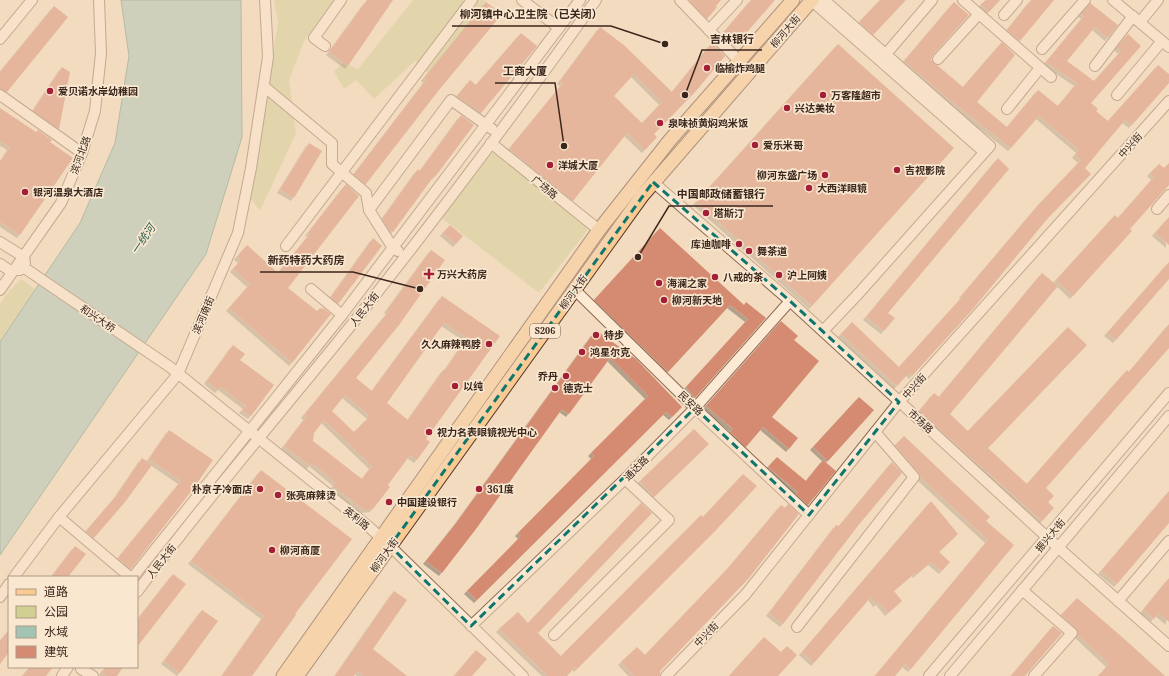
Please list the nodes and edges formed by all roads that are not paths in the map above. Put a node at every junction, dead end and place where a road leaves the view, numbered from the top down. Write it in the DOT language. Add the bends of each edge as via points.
graph roads {
  1 [pos="32,0"];
  2 [pos="99,0"];
  3 [pos="265,0"];
  4 [pos="341,0"];
  5 [pos="472,0"];
  6 [pos="522,0"];
  7 [pos="580,0"];
  8 [pos="596,0"];
  9 [pos="680,0"];
  10 [pos="737,0"];
  11 [pos="793,0"];
  12 [pos="812,0"];
  13 [pos="824,0"];
  14 [pos="932,0"];
  15 [pos="963,0"];
  16 [pos="1017,0"];
  17 [pos="1085,0"];
  18 [pos="1113,0"];
  19 [pos="1158,0"];
  20 [pos="979,14"];
  21 [pos="1004,15"];
  22 [pos="1136,19"];
  23 [pos="559,28"];
  24 [pos="709,30"];
  25 [pos="0,39"];
  26 [pos="1165,44"];
  27 [pos="325,46"];
  28 [pos="1042,48"];
  29 [pos="886,54"];
  30 [pos="938,59"];
  31 [pos="739,61"];
  32 [pos="1095,66"];
  33 [pos="1040,68"];
  34 [pos="1050,78"];
  35 [pos="266,88"];
  36 [pos="0,95"];
  37 [pos="1117,95"];
  38 [pos="1169,101"];
  39 [pos="1007,109"];
  40 [pos="487,124"];
  41 [pos="498,134"];
  42 [pos="491,143"];
  43 [pos="987,149"];
  44 [pos="82,153"];
  45 [pos="341,171"];
  46 [pos="653,182"];
  47 [pos="1169,195"];
  48 [pos="1157,209"];
  49 [pos="369,210"];
  50 [pos="599,230"];
  51 [pos="0,242"];
  52 [pos="286,246"];
  53 [pos="393,248"];
  54 [pos="404,256"];
  55 [pos="24,257"];
  56 [pos="0,264"];
  57 [pos="26,269"];
  58 [pos="14,271"];
  59 [pos="311,289"];
  60 [pos="0,290"];
  61 [pos="575,290"];
  62 [pos="790,301"];
  63 [pos="342,315"];
  64 [pos="823,331"];
  65 [pos="178,374"];
  66 [pos="1169,393"];
  67 [pos="899,402"];
  68 [pos="696,408"];
  69 [pos="1169,416"];
  70 [pos="249,430"];
  71 [pos="875,432"];
  72 [pos="258,437"];
  73 [pos="625,479"];
  74 [pos="809,515"];
  75 [pos="59,517"];
  76 [pos="1047,538"];
  77 [pos="1169,541"];
  78 [pos="386,542"];
  79 [pos="1058,548"];
  80 [pos="15,576"];
  81 [pos="129,576"];
  82 [pos="134,576"];
  83 [pos="8,586"];
  84 [pos="1022,590"];
  85 [pos="138,591"];
  86 [pos="0,597"];
  87 [pos="1118,601"];
  88 [pos="471,626"];
  89 [pos="797,627"];
  90 [pos="554,634"];
  91 [pos="1169,646"];
  92 [pos="80,671"];
  93 [pos="93,676"];
  94 [pos="283,676"];
  95 [pos="297,676"];
  96 [pos="523,676"];
  97 [pos="666,676"];
  98 [pos="930,676"];
  99 [pos="950,676"];
  100 [pos="1034,676"];
  1 -- 25 [label="street"];
  2 -- 44 [label="street, 滨河北路" via="101,53 95,111"];
  3 -- 65 [label="street, 滨河南街" via="268,56 238,233"];
  4 -- 27 [label="street" via="314,38"];
  5 -- 45 [label="street"];
  6 -- 23 [label="street"];
  7 -- 23 [label="street, 人民大街"];
  8 -- 41 [label="street, 人民大街"];
  9 -- 24 [label="street"];
  10 -- 24 [label="street"];
  11 -- 31 [label="main road, 柳河大街 / S206"];
  12 -- 43 [label="street"];
  12 -- 46 [label="main road, 柳河大街 / S206"];
  13 -- 29 [label="street"];
  14 -- 29 [label="street"];
  15 -- 20 [label="street"];
  16 -- 21 [label="street"];
  17 -- 28 [label="street"];
  18 -- 22 [label="street"];
  19 -- 22 [label="street"];
  20 -- 30 [label="street"];
  20 -- 33 [label="street"];
  22 -- 26 [label="street"];
  22 -- 32 [label="street"];
  23 -- 40 [label="street, 人民大街"];
  24 -- 31 [label="street"];
  26 -- 37 [label="street"];
  29 -- 43 [label="street"];
  31 -- 50 [label="main road, 柳河大街 / S206" via="660,151"];
  33 -- 34 [label="street"];
  33 -- 39 [label="street"];
  35 -- 45 [label="street" via="332,143 332,164"];
  36 -- 44 [label="street"];
  38 -- 67 [label="street, 中兴街"];
  40 -- 41 [label="street"];
  40 -- 49 [label="street" via="451,100"];
  40 -- 53 [label="street, 人民大街"];
  41 -- 42 [label="street, 人民大街"];
  42 -- 50 [label="street, 广场路"];
  42 -- 54 [label="street, 人民大街"];
  43 -- 64 [label="street"];
  44 -- 55 [label="street, 滨河北路" via="61,203"];
  45 -- 49 [label="street" via="366,193"];
  45 -- 52 [label="street"];
  46 -- 61 [label="main road, 柳河大街 / S206"];
  46 -- 62 [label="street, 市场路"];
  47 -- 48 [label="street"];
  49 -- 53 [label="street"];
  50 -- 78 [label="main road, 柳河大街 / S206"];
  51 -- 55 [label="street"];
  53 -- 54 [label="street"];
  53 -- 63 [label="street, 人民大街"];
  54 -- 72 [label="street, 人民大街" via="362,312"];
  55 -- 57 [label="street"];
  55 -- 58 [label="street, 滨河北路"];
  56 -- 58 [label="street"];
  57 -- 58 [label="street"];
  57 -- 65 [label="street, 和兴大桥" via="170,366"];
  58 -- 60 [label="street, 滨河北路"];
  59 -- 63 [label="street"];
  61 -- 68 [label="street, 民安路"];
  61 -- 78 [label="main road, 柳河大街 / S206"];
  62 -- 64 [label="street, 市场路"];
  62 -- 68 [label="street, 通达路"];
  63 -- 70 [label="street, 人民大街"];
  64 -- 67 [label="street, 市场路"];
  65 -- 70 [label="street, 英利路"];
  65 -- 75 [label="street, 滨河南街"];
  66 -- 76 [label="street, 振兴大街"];
  67 -- 71 [label="street, 中兴街"];
  67 -- 76 [label="street, 市场路"];
  68 -- 73 [label="street, 通达路"];
  68 -- 74 [label="street, 民安路"];
  69 -- 79 [label="street, 振兴大街"];
  70 -- 72 [label="street, 英利路"];
  70 -- 82 [label="street, 人民大街"];
  71 -- 74 [label="street, 中兴街"];
  71 -- 89 [label="street" via="914,477"];
  72 -- 78 [label="street, 英利路"];
  72 -- 85 [label="street, 人民大街"];
  73 -- 88 [label="street, 通达路"];
  73 -- 90 [label="street" via="669,520"];
  74 -- 97 [label="street, 中兴街" via="744,595"];
  75 -- 80 [label="street, 滨河南街"];
  75 -- 81 [label="street"];
  76 -- 79 [label="street, 市场路"];
  76 -- 98 [label="street, 振兴大街"];
  77 -- 87 [label="street"];
  78 -- 88 [label="street, 英利路"];
  78 -- 94 [label="main road, 柳河大街 / S206"];
  78 -- 95 [label="main road, 柳河大街 / S206"];
  79 -- 84 [label="street, 振兴大街"];
  79 -- 87 [label="street, 市场路"];
  83 -- 86 [label="street"];
  84 -- 99 [label="street, 振兴大街"];
  84 -- 100 [label="street" via="1072,633"];
  87 -- 91 [label="street, 市场路"];
  88 -- 96 [label="street, 英利路"];
  92 -- 93 [label="street"];
}
